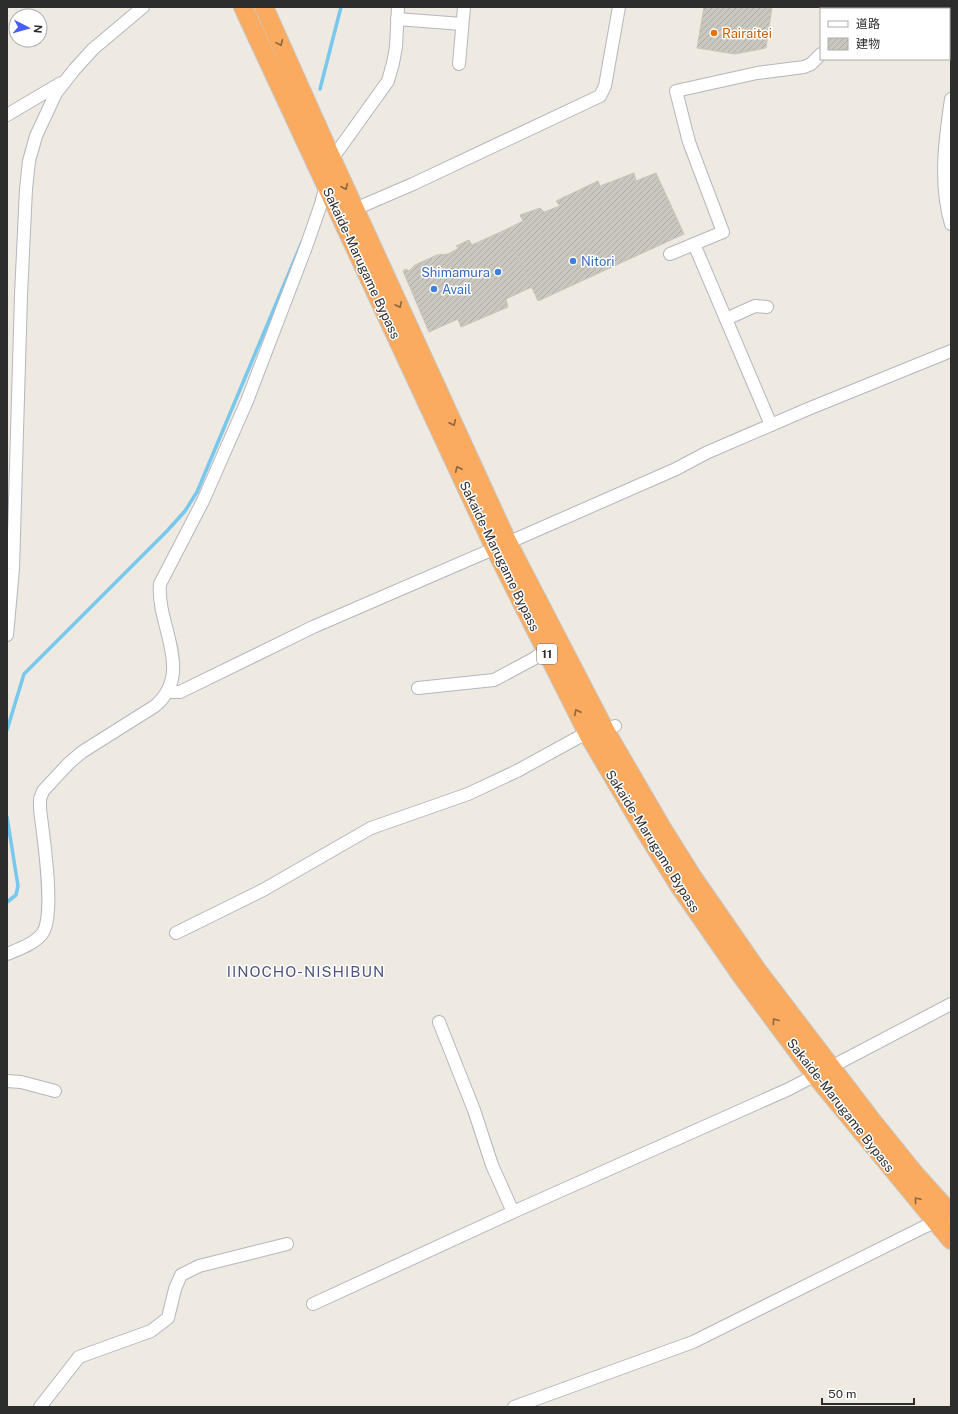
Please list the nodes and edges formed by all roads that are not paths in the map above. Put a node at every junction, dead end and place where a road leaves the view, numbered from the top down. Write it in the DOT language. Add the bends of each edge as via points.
graph roads {
  1 [pos="143,7"];
  2 [pos="243,7"];
  3 [pos="264,7"];
  4 [pos="464,7"];
  5 [pos="619,7"];
  6 [pos="397,13"];
  7 [pos="462,24"];
  8 [pos="820,55"];
  9 [pos="459,64"];
  10 [pos="65,81"];
  11 [pos="951,99"];
  12 [pos="7,115"];
  13 [pos="332,160"];
  14 [pos="326,186"];
  15 [pos="355,209"];
  16 [pos="951,224"];
  17 [pos="694,244"];
  18 [pos="670,254"];
  19 [pos="768,307"];
  20 [pos="726,319"];
  21 [pos="951,351"];
  22 [pos="771,425"];
  23 [pos="502,546"];
  24 [pos="7,635"];
  25 [pos="545,650"];
  26 [pos="418,688"];
  27 [pos="167,692"];
  28 [pos="603,731"];
  29 [pos="176,933"];
  30 [pos="7,954"];
  31 [pos="951,1004"];
  32 [pos="439,1022"];
  33 [pos="822,1071"];
  34 [pos="7,1081"];
  35 [pos="55,1091"];
  36 [pos="513,1212"];
  37 [pos="946,1217"];
  38 [pos="951,1240"];
  39 [pos="287,1244"];
  40 [pos="313,1304"];
  41 [pos="40,1407"];
  42 [pos="514,1407"];
  1 -- 10 [label="street" via="93,49"];
  2 -- 14 [label="highway, Sakaide-Marugame Bypass / 11"];
  3 -- 13 [label="highway, Sakaide-Marugame Bypass / 11, one-way"];
  4 -- 7 [label="street"];
  5 -- 15 [label="street" via="605,86 600,96"];
  6 -- 7 [label="street"];
  6 -- 13 [label="street" via="396,47 388,81"];
  7 -- 9 [label="street"];
  8 -- 17 [label="street" via="812,64 804,67 757,73 676,91 689,142 722,232"];
  10 -- 12 [label="street"];
  10 -- 24 [label="street" via="45,114 28,168 21,295 14,569"];
  11 -- 16 [label="street" via="944,165 945,195"];
  13 -- 14 [label="street"];
  13 -- 15 [label="highway, Sakaide-Marugame Bypass / 11, one-way"];
  23 -- 14 [label="highway, Sakaide-Marugame Bypass / 11, one-way"];
  14 -- 27 [label="street" via="306,247 247,401 203,501 160,584 160,602 173,664 173,674"];
  15 -- 23 [label="highway, Sakaide-Marugame Bypass / 11, one-way"];
  17 -- 18 [label="street"];
  17 -- 20 [label="street"];
  19 -- 20 [label="street" via="755,306"];
  20 -- 22 [label="street"];
  21 -- 22 [label="street"];
  22 -- 23 [label="street"];
  23 -- 25 [label="highway, Sakaide-Marugame Bypass / 11"];
  23 -- 27 [label="street" via="313,627 180,692"];
  23 -- 28 [label="highway, Sakaide-Marugame Bypass / 11"];
  25 -- 26 [label="street" via="494,680"];
  28 -- 25 [label="highway, Sakaide-Marugame Bypass / 11, one-way"];
  27 -- 30 [label="street" via="155,706 82,752 43,791 40,809 48,896 46,928 37,939"];
  28 -- 29 [label="street" via="579,737 468,794 371,828 264,890"];
  28 -- 33 [label="highway, Sakaide-Marugame Bypass / 11" via="692,876"];
  31 -- 33 [label="street"];
  32 -- 36 [label="street" via="474,1110 492,1165"];
  33 -- 36 [label="street" via="782,1092"];
  33 -- 37 [label="highway, Sakaide-Marugame Bypass / 11" via="915,1174"];
  34 -- 35 [label="street"];
  36 -- 40 [label="street"];
  37 -- 38 [label="highway, Sakaide-Marugame Bypass / 11"];
  37 -- 42 [label="street" via="693,1342"];
  39 -- 41 [label="street" via="199,1266 181,1275 168,1318 151,1331 79,1357"];
}
